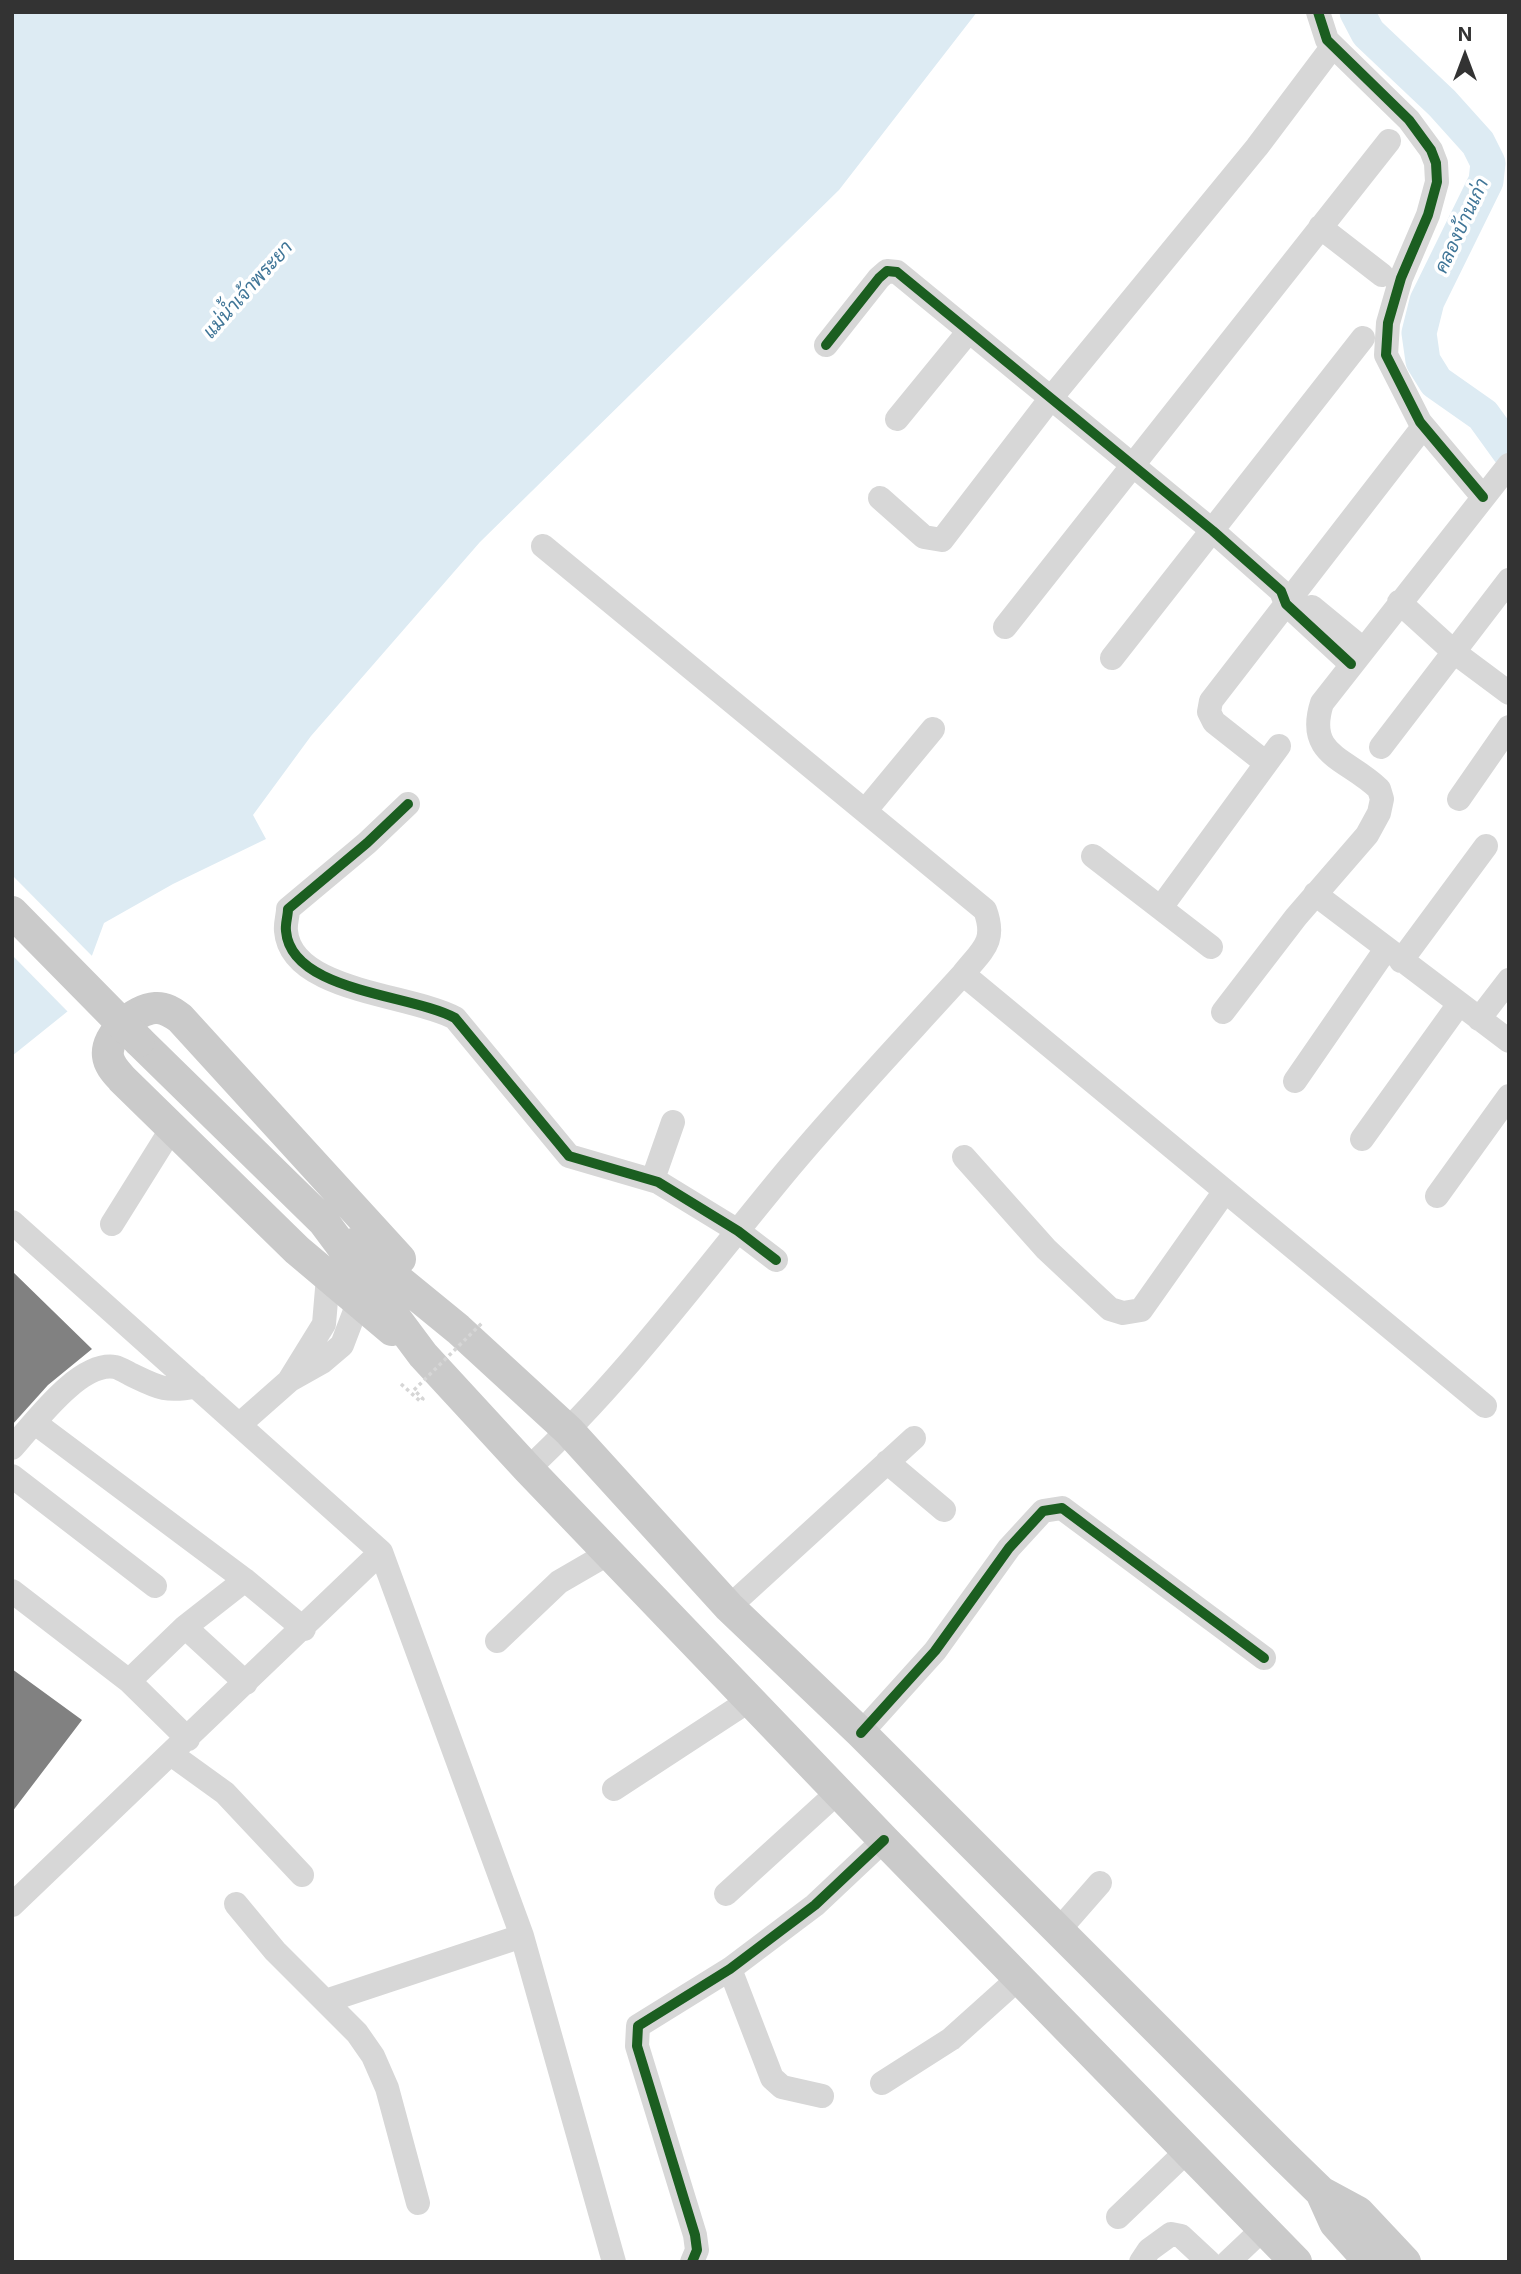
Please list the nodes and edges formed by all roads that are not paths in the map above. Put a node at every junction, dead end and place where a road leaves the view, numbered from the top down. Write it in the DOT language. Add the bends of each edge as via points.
graph roads {
  1 [pos="1318,12"];
  2 [pos="1334,47"];
  3 [pos="1389,141"];
  4 [pos="1320,228"];
  5 [pos="1382,275"];
  6 [pos="969,331"];
  7 [pos="1363,338"];
  8 [pos="826,345"];
  9 [pos="1051,398"];
  10 [pos="897,419"];
  11 [pos="1423,427"];
  12 [pos="1131,464"];
  13 [pos="1509,465"];
  14 [pos="1486,493"];
  15 [pos="880,498"];
  16 [pos="1213,531"];
  17 [pos="543,546"];
  18 [pos="1509,580"];
  19 [pos="1287,596"];
  20 [pos="1399,602"];
  21 [pos="1005,627"];
  22 [pos="1454,652"];
  23 [pos="1357,657"];
  24 [pos="1112,658"];
  25 [pos="1509,693"];
  26 [pos="1509,727"];
  27 [pos="933,730"];
  28 [pos="1381,747"];
  29 [pos="1458,799"];
  30 [pos="408,804"];
  31 [pos="865,811"];
  32 [pos="1486,846"];
  33 [pos="1093,856"];
  34 [pos="1315,894"];
  35 [pos="1162,906"];
  36 [pos="12,912"];
  37 [pos="1211,947"];
  38 [pos="1394,955"];
  39 [pos="963,974"];
  40 [pos="1509,980"];
  41 [pos="1459,1004"];
  42 [pos="1223,1012"];
  43 [pos="1479,1019"];
  44 [pos="1509,1041"];
  45 [pos="1295,1081"];
  46 [pos="1509,1096"];
  47 [pos="673,1122"];
  48 [pos="172,1128"];
  49 [pos="1362,1139"];
  50 [pos="964,1157"];
  51 [pos="653,1180"];
  52 [pos="1225,1191"];
  53 [pos="1437,1196"];
  54 [pos="12,1222"];
  55 [pos="323,1222"];
  56 [pos="112,1224"];
  57 [pos="738,1231"];
  58 [pos="776,1260"];
  59 [pos="328,1277"];
  60 [pos="358,1303"];
  61 [pos="470,1326"];
  62 [pos="423,1355"];
  63 [pos="290,1380"];
  64 [pos="196,1386"];
  65 [pos="1485,1406"];
  66 [pos="35,1423"];
  67 [pos="239,1425"];
  68 [pos="569,1431"];
  69 [pos="914,1438"];
  70 [pos="12,1448"];
  71 [pos="887,1462"];
  72 [pos="528,1469"];
  73 [pos="12,1476"];
  74 [pos="944,1510"];
  75 [pos="381,1552"];
  76 [pos="609,1553"];
  77 [pos="245,1580"];
  78 [pos="155,1586"];
  79 [pos="12,1591"];
  80 [pos="729,1607"];
  81 [pos="185,1627"];
  82 [pos="304,1629"];
  83 [pos="497,1640"];
  84 [pos="1264,1658"];
  85 [pos="129,1681"];
  86 [pos="246,1683"];
  87 [pos="750,1700"];
  88 [pos="861,1733"];
  89 [pos="180,1747"];
  90 [pos="614,1789"];
  91 [pos="838,1792"];
  92 [pos="884,1840"];
  93 [pos="302,1875"];
  94 [pos="1100,1883"];
  95 [pos="726,1894"];
  96 [pos="236,1904"];
  97 [pos="12,1905"];
  98 [pos="1058,1931"];
  99 [pos="522,1936"];
  100 [pos="730,1969"];
  101 [pos="1019,1978"];
  102 [pos="326,2001"];
  103 [pos="882,2083"];
  104 [pos="822,2095"];
  105 [pos="1187,2151"];
  106 [pos="1321,2192"];
  107 [pos="418,2203"];
  108 [pos="1118,2217"];
  109 [pos="1264,2228"];
  110 [pos="1289,2259"];
  111 [pos="614,2262"];
  112 [pos="692,2262"];
  113 [pos="1141,2262"];
  114 [pos="1209,2262"];
  115 [pos="1228,2262"];
  116 [pos="1370,2262"];
  117 [pos="1405,2262"];
  1 -- 2 [label="street"];
  2 -- 9 [label="street"];
  2 -- 11 [label="street" via="1409,120 1436,163 1437,182 1428,215 1388,323 1386,355"];
  3 -- 4 [label="street"];
  4 -- 5 [label="street"];
  4 -- 12 [label="street"];
  6 -- 8 [label="street" via="897,272 887,271"];
  6 -- 9 [label="street"];
  6 -- 10 [label="street"];
  7 -- 16 [label="street"];
  9 -- 12 [label="street"];
  9 -- 15 [label="street" via="942,540 925,537"];
  11 -- 14 [label="street"];
  11 -- 19 [label="street"];
  12 -- 16 [label="street"];
  12 -- 21 [label="street"];
  13 -- 14 [label="street"];
  14 -- 20 [label="street"];
  16 -- 19 [label="street"];
  16 -- 24 [label="street"];
  17 -- 31 [label="street"];
  18 -- 22 [label="street"];
  19 -- 23 [label="street"];
  19 -- 35 [label="street" via="1211,701 1209,712 1214,722 1273,754"];
  20 -- 22 [label="street"];
  20 -- 23 [label="street"];
  22 -- 25 [label="street"];
  22 -- 28 [label="street"];
  23 -- 34 [label="street" via="1322,703 1315,726 1320,743 1370,780 1382,800 1367,835"];
  26 -- 29 [label="street"];
  27 -- 31 [label="street"];
  30 -- 51 [label="street" via="288,909 286,931 292,950 314,973 350,987 437,1008 455,1018 569,1156"];
  31 -- 39 [label="street" via="985,910 989,941"];
  32 -- 38 [label="street"];
  33 -- 35 [label="street"];
  34 -- 38 [label="street"];
  34 -- 42 [label="street"];
  35 -- 37 [label="street"];
  36 -- 55 [label="main road, bridge"];
  38 -- 41 [label="street"];
  38 -- 45 [label="street"];
  39 -- 52 [label="street"];
  39 -- 57 [label="street"];
  40 -- 43 [label="street"];
  41 -- 43 [label="street"];
  41 -- 49 [label="street"];
  43 -- 44 [label="street"];
  46 -- 53 [label="street"];
  47 -- 51 [label="street"];
  48 -- 56 [label="street"];
  48 -- 59 [label="main road"];
  48 -- 61 [label="main road" via="122,1079 107,1054 115,1032 151,1008 180,1018 417,1277"];
  50 -- 52 [label="street" via="1045,1250 1110,1309 1123,1313 1141,1310"];
  51 -- 57 [label="street"];
  52 -- 65 [label="street"];
  54 -- 64 [label="street"];
  55 -- 61 [label="main road"];
  55 -- 62 [label="main road"];
  57 -- 58 [label="street"];
  57 -- 68 [label="street" via="648,1345"];
  59 -- 60 [label="main road"];
  59 -- 63 [label="street" via="324,1324"];
  60 -- 62 [label="main road"];
  60 -- 63 [label="street" via="342,1345"];
  61 -- 68 [label="main road"];
  62 -- 72 [label="main road"];
  63 -- 67 [label="street"];
  64 -- 66 [label="street" via="160,1389 116,1367 98,1369 71,1385"];
  64 -- 67 [label="street"];
  66 -- 70 [label="street"];
  66 -- 77 [label="street"];
  67 -- 75 [label="street"];
  68 -- 72 [label="street"];
  68 -- 80 [label="main road"];
  69 -- 71 [label="street"];
  71 -- 74 [label="street"];
  71 -- 80 [label="street"];
  72 -- 76 [label="main road"];
  73 -- 78 [label="street"];
  75 -- 82 [label="street"];
  75 -- 99 [label="street"];
  76 -- 83 [label="street" via="559,1583"];
  76 -- 87 [label="main road"];
  77 -- 81 [label="street"];
  77 -- 82 [label="street"];
  79 -- 85 [label="street"];
  80 -- 88 [label="main road"];
  81 -- 85 [label="street"];
  81 -- 86 [label="street"];
  82 -- 86 [label="street"];
  84 -- 88 [label="street" via="1062,1508 1054,1507 1043,1511 1009,1548 935,1651"];
  85 -- 89 [label="street"];
  86 -- 89 [label="street"];
  87 -- 90 [label="street"];
  87 -- 91 [label="main road"];
  88 -- 98 [label="main road"];
  89 -- 93 [label="street"];
  89 -- 97 [label="street"];
  91 -- 92 [label="main road"];
  91 -- 95 [label="street"];
  92 -- 100 [label="street" via="814,1905"];
  92 -- 101 [label="main road"];
  94 -- 98 [label="street"];
  96 -- 102 [label="street"];
  98 -- 106 [label="main road"];
  99 -- 102 [label="street"];
  99 -- 111 [label="street"];
  100 -- 104 [label="street" via="772,2078 782,2087"];
  100 -- 112 [label="street" via="645,2020 635,2035 695,2235 697,2250"];
  101 -- 103 [label="street" via="951,2039"];
  101 -- 105 [label="main road"];
  102 -- 107 [label="street" via="373,2056 387,2088"];
  105 -- 108 [label="street"];
  105 -- 109 [label="main road"];
  106 -- 116 [label="main road" via="1335,2223"];
  106 -- 117 [label="main road" via="1358,2212"];
  109 -- 110 [label="main road"];
  109 -- 115 [label="street"];
  113 -- 114 [label="street" via="1171,2234 1181,2236"];
}
